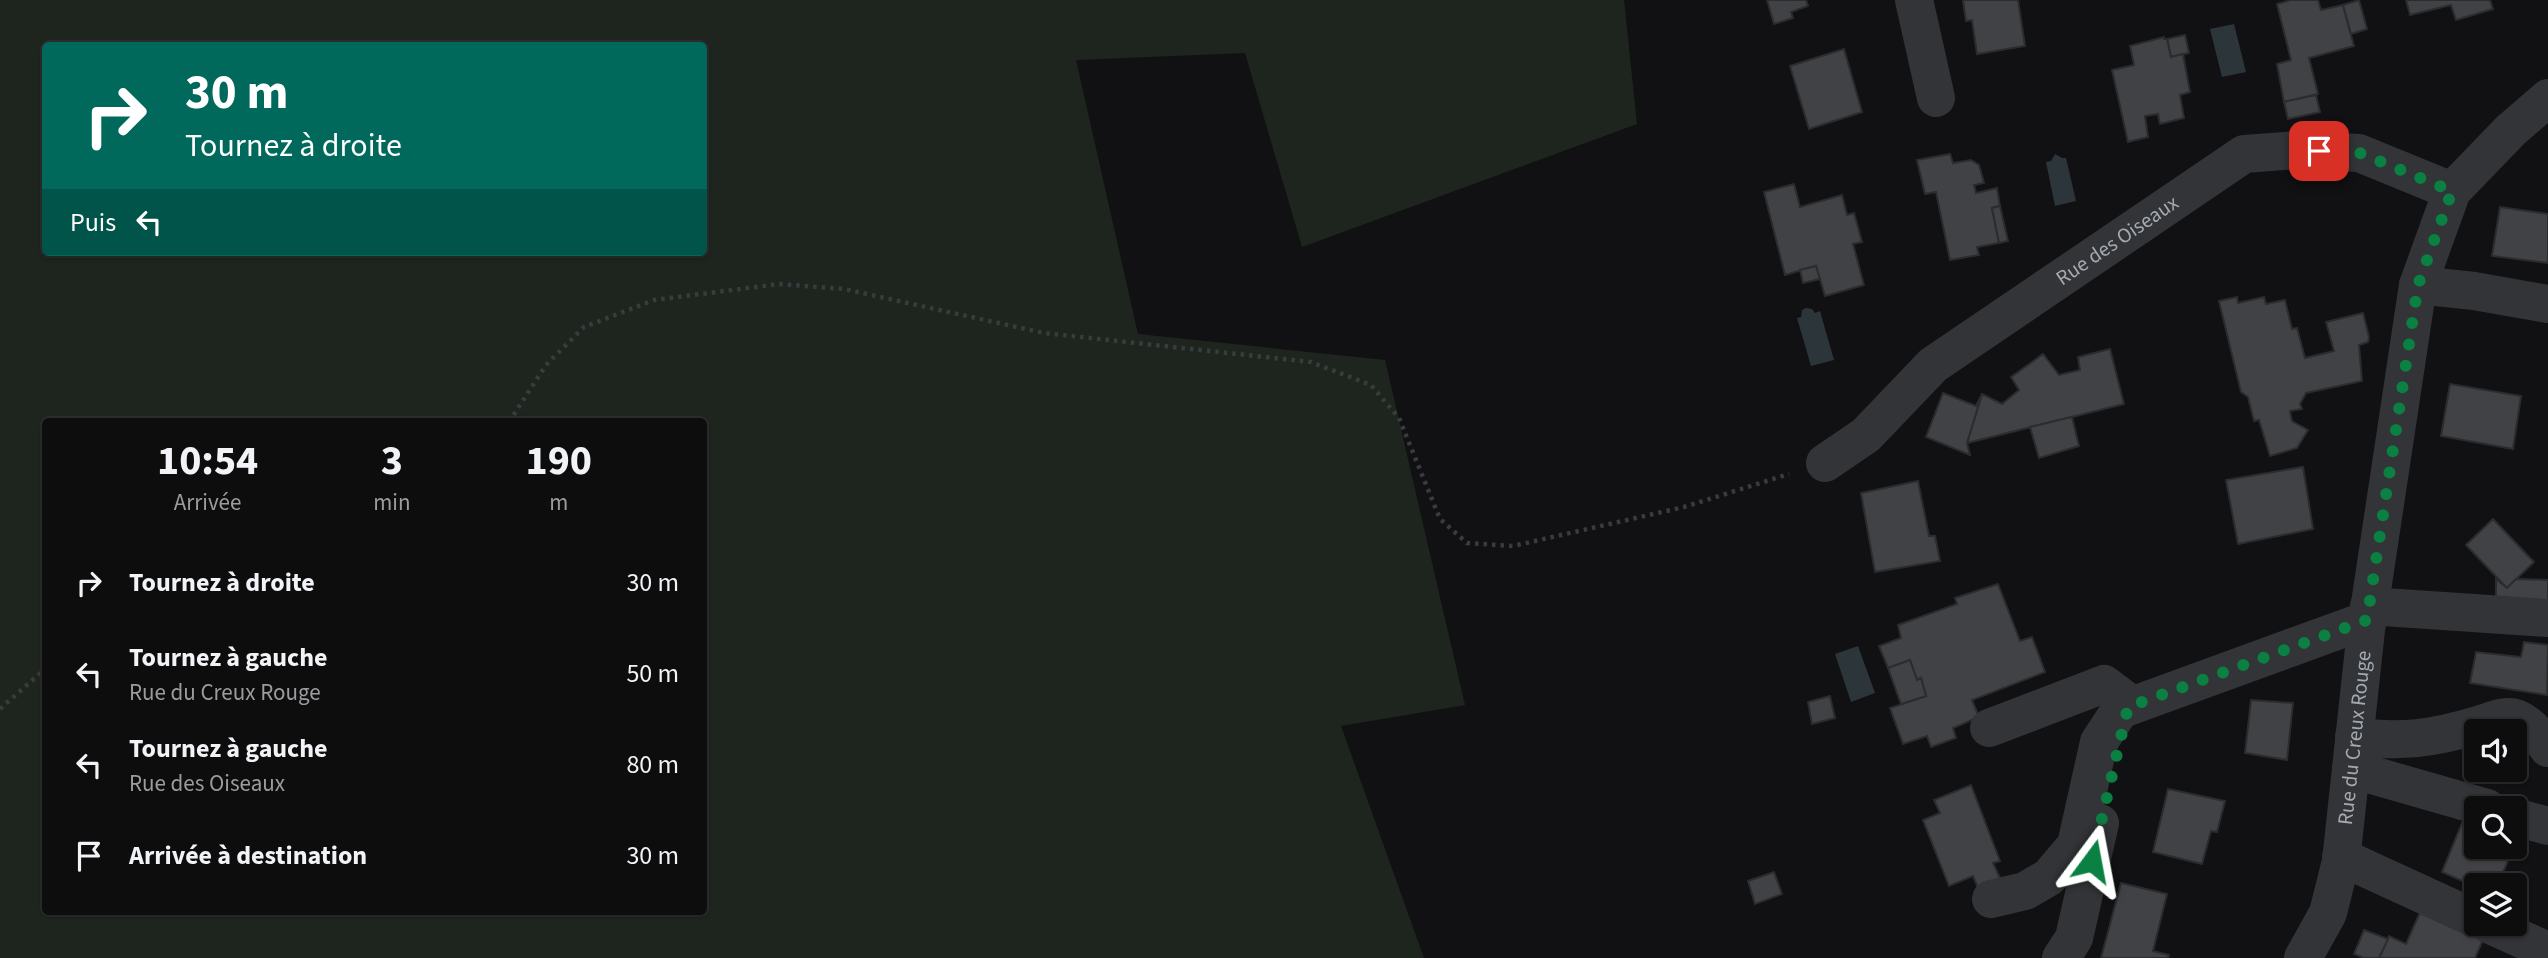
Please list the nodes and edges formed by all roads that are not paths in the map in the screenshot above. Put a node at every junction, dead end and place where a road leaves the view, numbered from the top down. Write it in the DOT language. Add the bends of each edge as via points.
graph roads {
  1 [pos="1914,0"];
  2 [pos="1936,98"];
  3 [pos="2548,98"];
  4 [pos="2452,191"];
  5 [pos="2418,285"];
  6 [pos="2548,303"];
  7 [pos="1825,463"];
  8 [pos="2368,613"];
  9 [pos="2548,618"];
  10 [pos="2130,706"];
  11 [pos="1989,728"];
  12 [pos="2548,748"];
  13 [pos="2352,753"];
  14 [pos="2464,799"];
  15 [pos="2527,820"];
  16 [pos="2548,826"];
  17 [pos="2341,857"];
  18 [pos="1991,899"];
  19 [pos="2464,913"];
  20 [pos="2515,936"];
  21 [pos="2548,951"];
  22 [pos="2312,956"];
  23 [pos="2062,958"];
  1 -- 2 [label="street"];
  3 -- 4 [label="street, Rue du Creux Rouge"];
  4 -- 5 [label="street, Rue du Creux Rouge"];
  4 -- 7 [label="street, Rue des Oiseaux" via="2360,153 2298,150 2244,154 1933,365 1866,435"];
  5 -- 6 [label="street"];
  5 -- 8 [label="street, Rue du Creux Rouge"];
  8 -- 9 [label="street"];
  8 -- 10 [label="street"];
  8 -- 13 [label="street, Rue du Creux Rouge"];
  10 -- 11 [label="street" via="2104,684"];
  10 -- 18 [label="street" via="2120,709 2099,742 2076,845 2049,877 2025,891"];
  10 -- 23 [label="street" via="2074,938"];
  12 -- 13 [label="street" via="2516,718 2503,717"];
  13 -- 14 [label="street"];
  13 -- 17 [label="street, Rue du Creux Rouge"];
  15 -- 16 [label="street"];
  17 -- 19 [label="street"];
  17 -- 22 [label="street, Rue du Creux Rouge"];
  20 -- 21 [label="street"];
}
